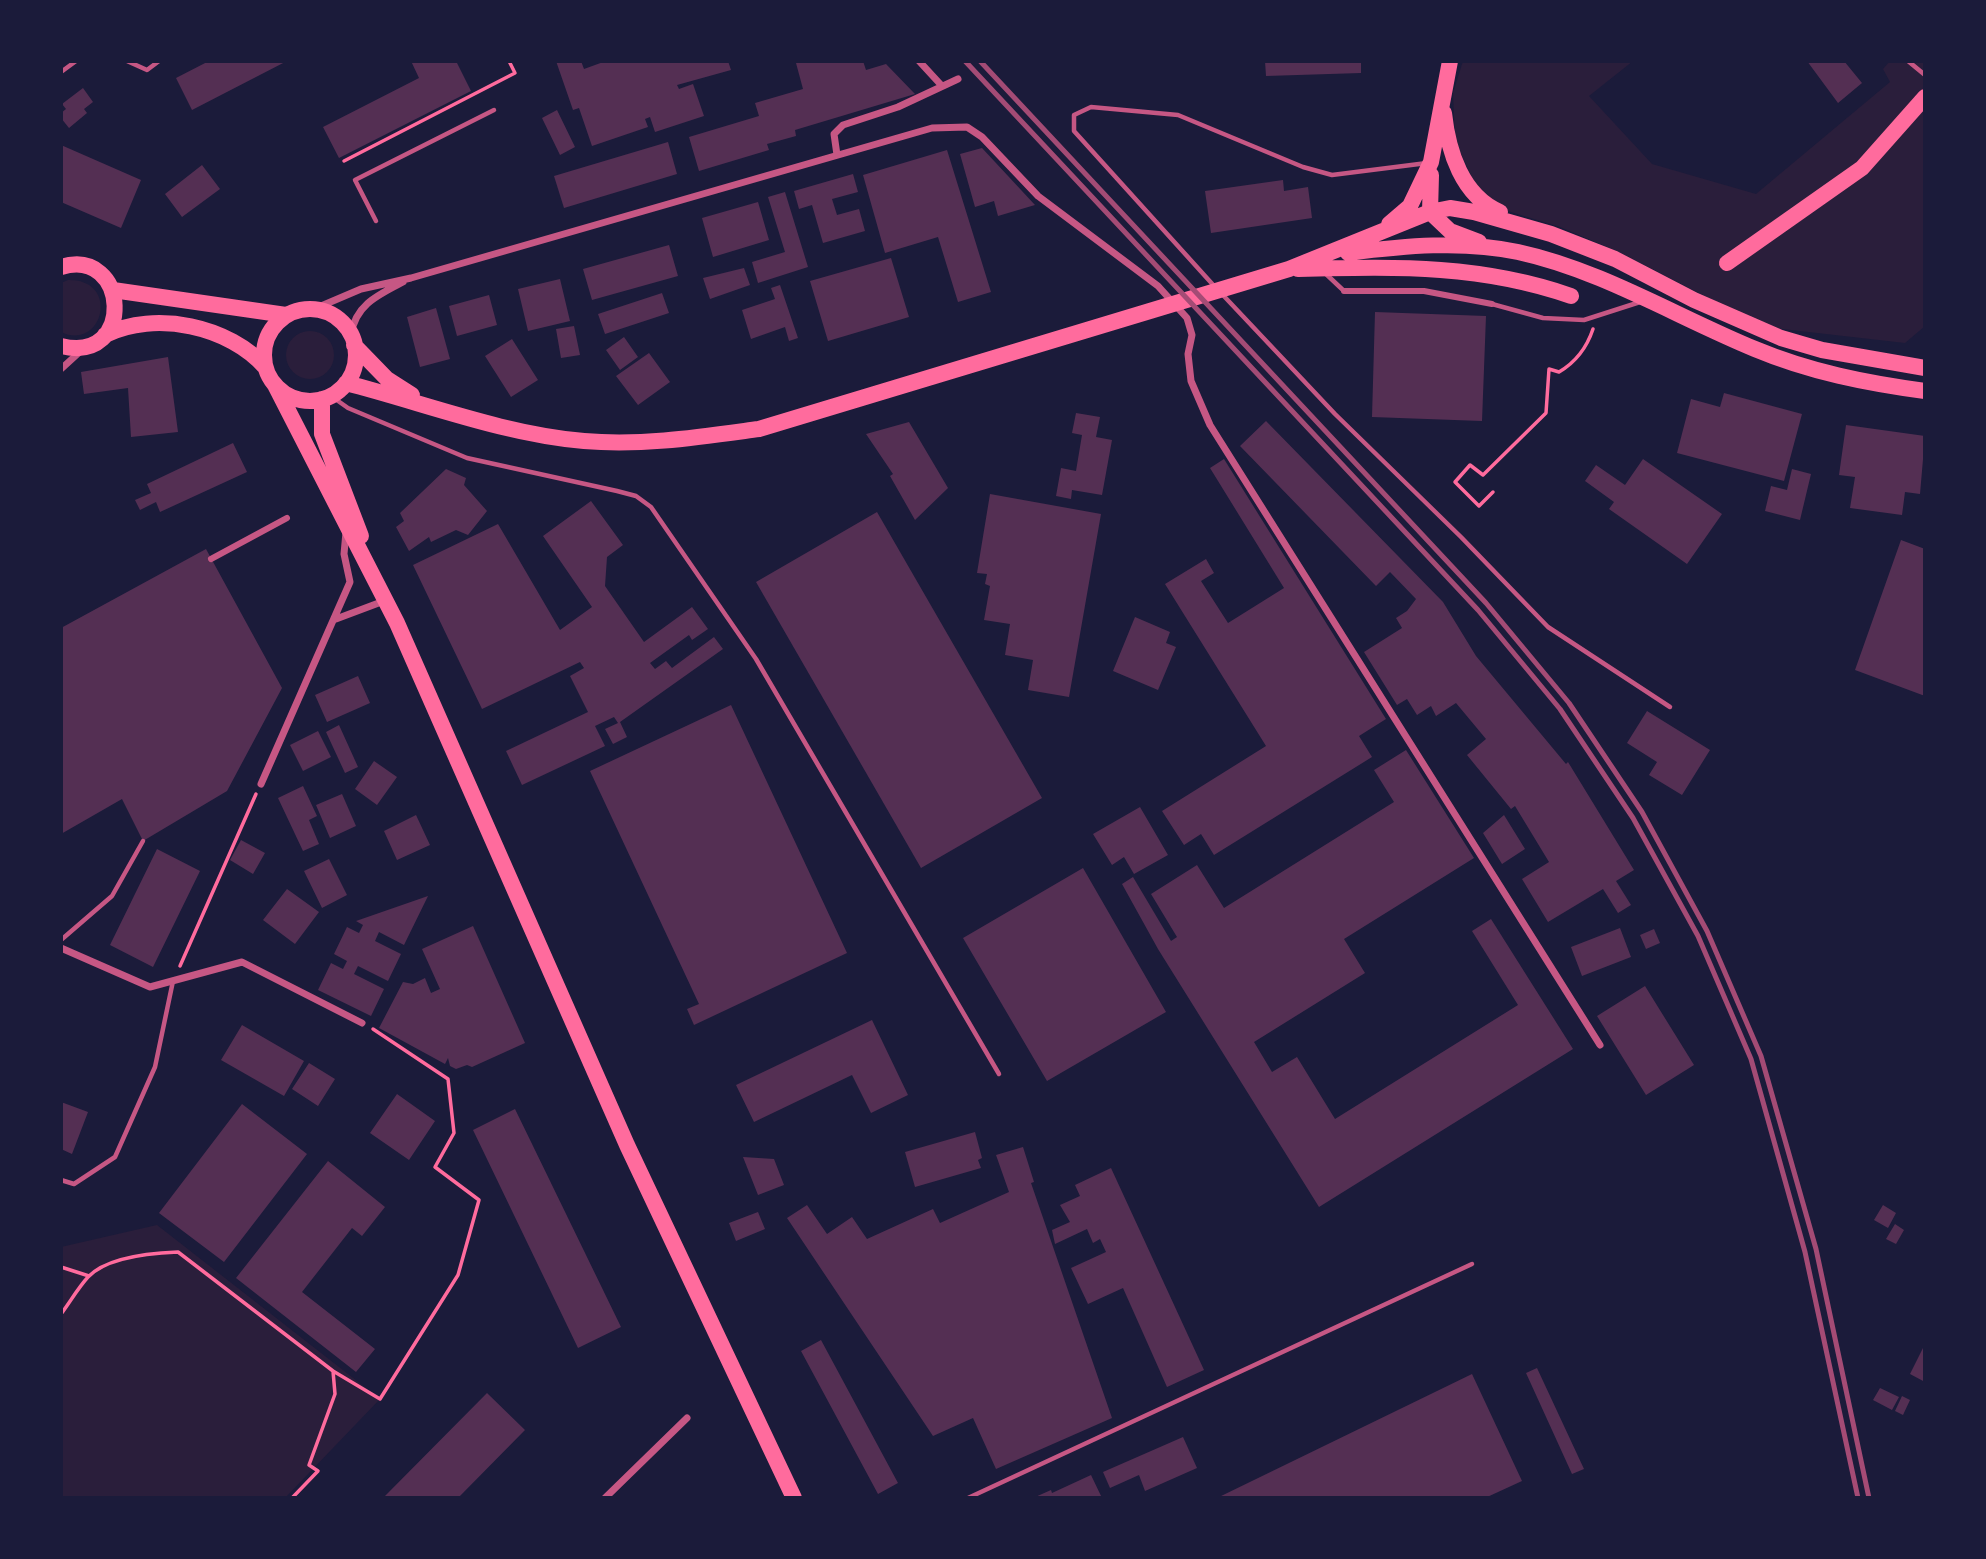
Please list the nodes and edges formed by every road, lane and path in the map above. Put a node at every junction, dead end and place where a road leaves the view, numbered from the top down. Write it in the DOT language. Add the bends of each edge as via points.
graph roads {
  1 [pos="76,61"];
  2 [pos="127,61"];
  3 [pos="159,61"];
  4 [pos="509,61"];
  5 [pos="919,61"];
  6 [pos="1451,61"];
  7 [pos="1908,61"];
  8 [pos="61,72"];
  9 [pos="1925,75"];
  10 [pos="958,79"];
  11 [pos="942,86"];
  12 [pos="1925,97"];
  13 [pos="1442,100"];
  14 [pos="494,110"];
  15 [pos="836,155"];
  16 [pos="344,160"];
  17 [pos="1431,162"];
  18 [pos="1430,212"];
  19 [pos="376,222"];
  20 [pos="1551,234"];
  21 [pos="1373,237"];
  22 [pos="1494,248"];
  23 [pos="1319,263"];
  24 [pos="1727,263"];
  25 [pos="61,267"];
  26 [pos="411,278"];
  27 [pos="1664,285"];
  28 [pos="113,290"];
  29 [pos="1344,291"];
  30 [pos="1571,296"];
  31 [pos="1645,300"];
  32 [pos="1492,304"];
  33 [pos="314,309"];
  34 [pos="286,315"];
  35 [pos="1584,320"];
  36 [pos="105,335"];
  37 [pos="353,340"];
  38 [pos="61,346"];
  39 [pos="85,348"];
  40 [pos="266,368"];
  41 [pos="1925,368"];
  42 [pos="61,369"];
  43 [pos="346,383"];
  44 [pos="275,384"];
  45 [pos="1925,391"];
  46 [pos="326,397"];
  47 [pos="426,404"];
  48 [pos="1493,492"];
  49 [pos="287,518"];
  50 [pos="347,528"];
  51 [pos="211,559"];
  52 [pos="384,601"];
  53 [pos="393,617"];
  54 [pos="336,619"];
  55 [pos="1670,707"];
  56 [pos="261,784"];
  57 [pos="143,841"];
  58 [pos="61,940"];
  59 [pos="61,948"];
  60 [pos="173,981"];
  61 [pos="362,1023"];
  62 [pos="1600,1045"];
  63 [pos="999,1074"];
  64 [pos="61,1180"];
  65 [pos="1472,1264"];
  66 [pos="61,1267"];
  67 [pos="89,1276"];
  68 [pos="61,1314"];
  69 [pos="333,1371"];
  70 [pos="687,1418"];
  71 [pos="784,1477"];
  72 [pos="292,1498"];
  73 [pos="605,1498"];
  74 [pos="788,1498"];
  75 [pos="794,1498"];
  76 [pos="968,1498"];
  1 -- 8 [label="lane"];
  2 -- 3 [label="lane" via="147,70"];
  4 -- 16 [label="path" via="515,73"];
  5 -- 11 [label="street"];
  6 -- 13 [label="main road"];
  7 -- 9 [label="lane"];
  10 -- 11 [label="street"];
  11 -- 15 [label="street" via="843,125 834,134"];
  12 -- 24 [label="main road" via="1862,168"];
  13 -- 17 [label="main road"];
  13 -- 20 [label="main road" via="1454,158 1475,197 1491,209"];
  14 -- 19 [label="lane" via="355,180"];
  15 -- 26 [label="street"];
  15 -- 62 [label="street" via="932,128 967,127 1038,196 1158,286 1187,318 1192,335 1188,354 1191,381 1210,425"];
  17 -- 18 [label="main road"];
  17 -- 21 [label="main road" via="1410,206"];
  17 -- 55 [label="lane" via="1332,175 1178,115 1090,107 1074,116 1074,131 1176,245 1335,414 1548,627"];
  18 -- 20 [label="main road" via="1450,208 1474,212"];
  18 -- 21 [label="main road"];
  18 -- 22 [label="main road" via="1450,231"];
  20 -- 27 [label="main road"];
  21 -- 23 [label="main road"];
  22 -- 23 [label="main road" via="1388,248"];
  22 -- 31 [label="main road" via="1567,266"];
  23 -- 29 [label="lane"];
  23 -- 30 [label="main road" via="1459,270 1502,276"];
  23 -- 47 [label="main road" via="1240,282 759,429 669,441 569,439 517,431"];
  25 -- 28 [label="main road" via="94,270"];
  26 -- 33 [label="street" via="361,289"];
  26 -- 37 [label="street" via="359,310"];
  27 -- 31 [label="lane"];
  27 -- 41 [label="main road" via="1781,338"];
  28 -- 34 [label="main road"];
  28 -- 36 [label="main road" via="116,311"];
  29 -- 32 [label="street" via="1424,291"];
  31 -- 35 [label="lane"];
  31 -- 45 [label="main road" via="1814,370"];
  32 -- 35 [label="lane" via="1543,318"];
  33 -- 34 [label="main road"];
  33 -- 37 [label="main road" via="338,319"];
  34 -- 40 [label="main road" via="267,338"];
  35 -- 48 [label="path" via="1593,329 1586,347 1567,368 1559,372 1549,369 1546,413 1483,475 1470,465 1455,482 1479,506"];
  36 -- 39 [label="main road"];
  36 -- 40 [label="main road" via="141,323 186,327 236,342"];
  37 -- 43 [label="main road" via="355,361"];
  37 -- 47 [label="main road" via="387,379"];
  38 -- 39 [label="main road"];
  39 -- 42 [label="street"];
  40 -- 44 [label="main road"];
  43 -- 46 [label="main road"];
  43 -- 47 [label="main road"];
  44 -- 46 [label="main road" via="300,400"];
  44 -- 50 [label="main road"];
  46 -- 53 [label="main road" via="320,424 327,449"];
  46 -- 63 [label="lane" via="467,458 636,496 650,507 757,659"];
  49 -- 51 [label="street"];
  50 -- 52 [label="main road"];
  50 -- 54 [label="street" via="344,554 350,582"];
  52 -- 53 [label="main road"];
  52 -- 54 [label="street"];
  53 -- 71 [label="main road" via="627,1145"];
  54 -- 56 [label="street"];
  56 -- 60 [label="path"];
  57 -- 58 [label="lane" via="112,896"];
  59 -- 60 [label="street" via="150,987"];
  60 -- 61 [label="street" via="243,962"];
  60 -- 64 [label="lane" via="155,1067 115,1157 74,1184"];
  61 -- 69 [label="path" via="448,1079 454,1133 435,1167 479,1200 457,1275 380,1399"];
  65 -- 76 [label="lane"];
  66 -- 67 [label="path"];
  67 -- 68 [label="path"];
  67 -- 69 [label="path" via="109,1265 156,1252 178,1252"];
  69 -- 72 [label="path" via="335,1394 309,1465 318,1471"];
  70 -- 73 [label="street"];
  71 -- 74 [label="main road"];
  71 -- 75 [label="main road"];
}
